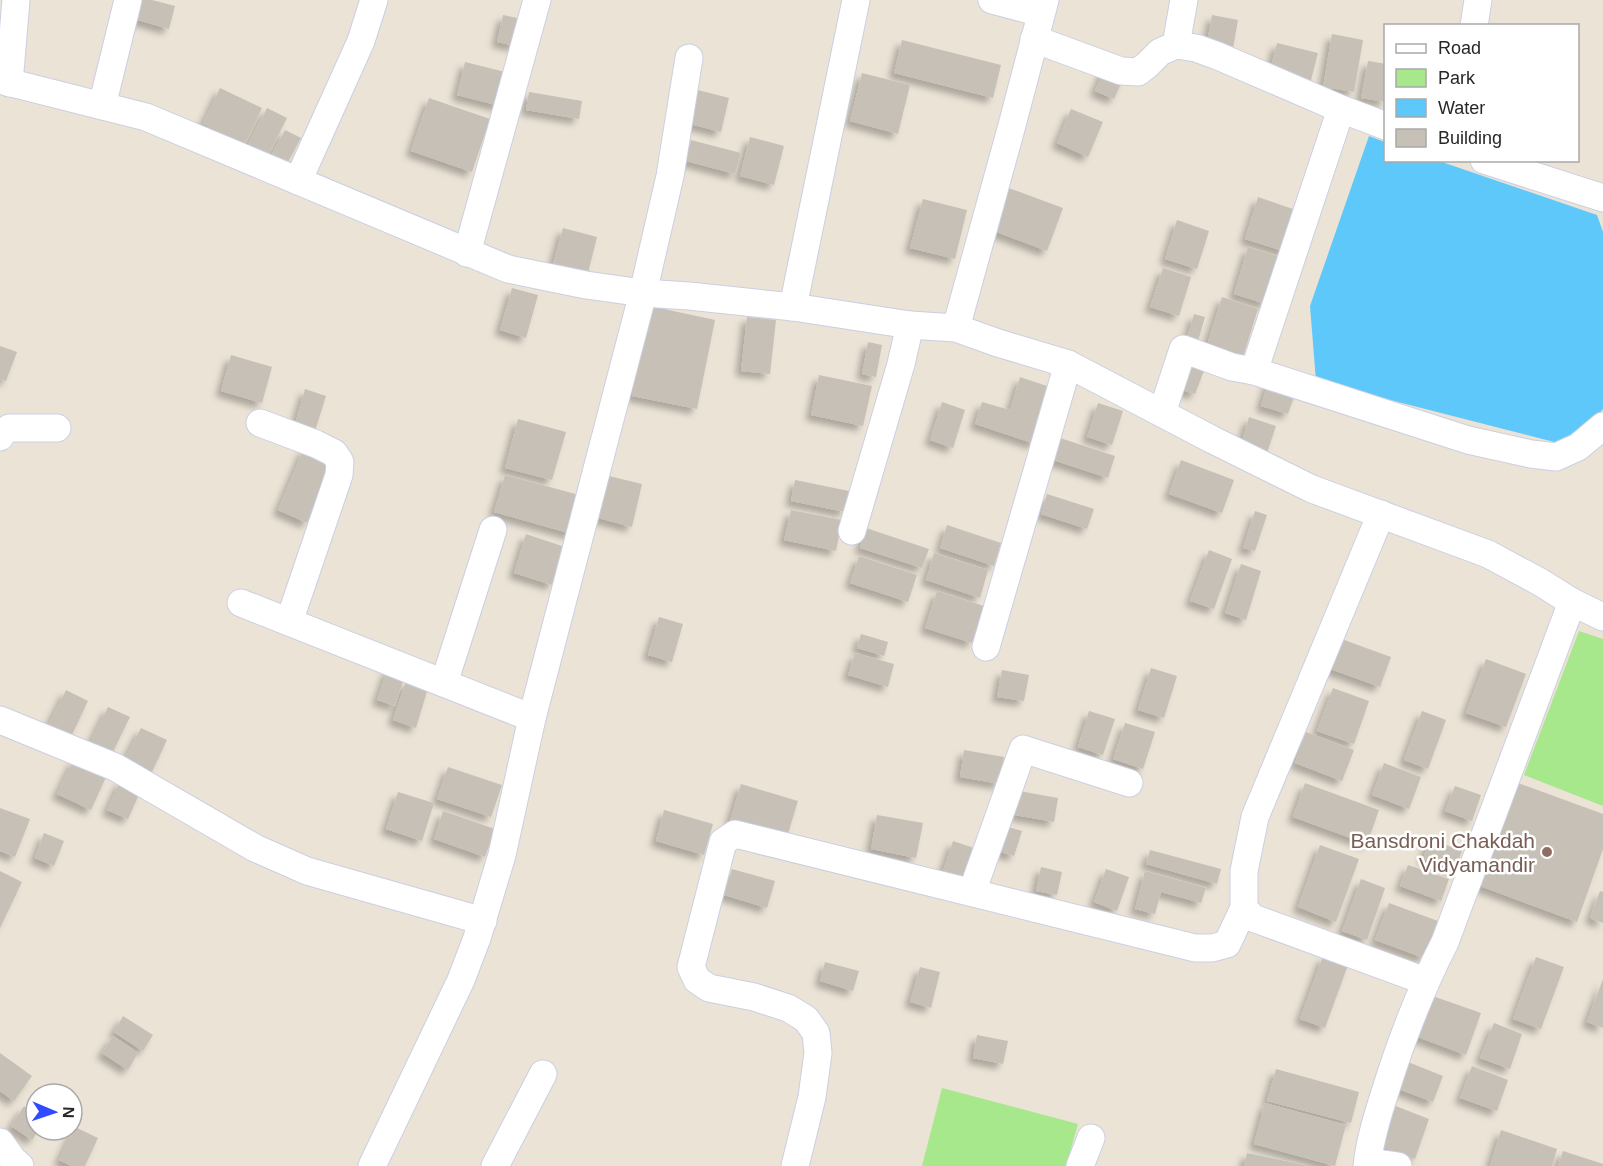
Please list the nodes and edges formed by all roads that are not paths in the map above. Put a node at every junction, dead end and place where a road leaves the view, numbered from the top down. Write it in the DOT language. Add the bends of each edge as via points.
graph roads {
  1 [pos="16,0"];
  2 [pos="128,0"];
  3 [pos="374,0"];
  4 [pos="537,0"];
  5 [pos="856,0"];
  6 [pos="992,0"];
  7 [pos="1184,0"];
  8 [pos="1478,0"];
  9 [pos="1043,6"];
  10 [pos="1474,24"];
  11 [pos="1034,39"];
  12 [pos="1176,45"];
  13 [pos="689,58"];
  14 [pos="5,82"];
  15 [pos="102,106"];
  16 [pos="1341,109"];
  17 [pos="1384,125"];
  18 [pos="1490,162"];
  19 [pos="298,181"];
  20 [pos="1603,198"];
  21 [pos="467,253"];
  22 [pos="644,293"];
  23 [pos="793,307"];
  24 [pos="910,325"];
  25 [pos="956,328"];
  26 [pos="1068,364"];
  27 [pos="1254,371"];
  28 [pos="1162,414"];
  29 [pos="260,423"];
  30 [pos="1603,426"];
  31 [pos="57,428"];
  32 [pos="0,436"];
  33 [pos="1381,514"];
  34 [pos="493,530"];
  35 [pos="852,531"];
  36 [pos="1572,602"];
  37 [pos="242,603"];
  38 [pos="1603,617"];
  39 [pos="289,622"];
  40 [pos="986,646"];
  41 [pos="444,683"];
  42 [pos="532,718"];
  43 [pos="0,720"];
  44 [pos="1129,783"];
  45 [pos="972,892"];
  46 [pos="1244,908"];
  47 [pos="483,921"];
  48 [pos="1425,981"];
  49 [pos="543,1074"];
  50 [pos="1091,1138"];
  51 [pos="0,1142"];
  52 [pos="18,1165"];
  53 [pos="372,1166"];
  54 [pos="495,1166"];
  55 [pos="795,1166"];
  56 [pos="1080,1166"];
  57 [pos="1368,1166"];
  58 [pos="1398,1166"];
  1 -- 14 [label="street"];
  2 -- 15 [label="street"];
  3 -- 19 [label="street" via="361,40"];
  4 -- 21 [label="street"];
  5 -- 23 [label="street"];
  6 -- 9 [label="street"];
  7 -- 12 [label="street"];
  8 -- 10 [label="street"];
  9 -- 11 [label="street"];
  11 -- 12 [label="street" via="1121,70 1138,72 1160,52"];
  11 -- 25 [label="street"];
  12 -- 16 [label="street" via="1218,56"];
  13 -- 22 [label="street" via="670,176"];
  14 -- 15 [label="street"];
  15 -- 19 [label="street" via="146,117"];
  16 -- 17 [label="street"];
  16 -- 27 [label="street"];
  18 -- 20 [label="street"];
  19 -- 21 [label="street"];
  21 -- 22 [label="street" via="508,269"];
  22 -- 23 [label="street"];
  22 -- 42 [label="street"];
  23 -- 24 [label="street"];
  24 -- 25 [label="street"];
  24 -- 35 [label="street"];
  25 -- 26 [label="street"];
  26 -- 28 [label="street"];
  26 -- 40 [label="street"];
  27 -- 28 [label="street" via="1183,350"];
  27 -- 30 [label="street" via="1468,440 1556,458 1578,447"];
  28 -- 33 [label="street" via="1312,489"];
  29 -- 39 [label="street" via="316,444 334,453 340,462"];
  31 -- 32 [label="street" via="9,428"];
  33 -- 36 [label="street" via="1488,554"];
  33 -- 46 [label="street" via="1255,817 1244,871"];
  34 -- 41 [label="street"];
  36 -- 38 [label="street"];
  36 -- 48 [label="street" via="1445,942"];
  37 -- 39 [label="street"];
  39 -- 41 [label="street"];
  41 -- 42 [label="street"];
  42 -- 47 [label="street"];
  43 -- 47 [label="street" via="116,767 255,848 307,871"];
  44 -- 45 [label="street" via="1023,749"];
  45 -- 46 [label="street" via="1195,948 1227,944"];
  45 -- 55 [label="street" via="752,837 735,834 723,842 690,967 697,980 709,988 788,1008 806,1019 816,1034 818,1053 812,1097"];
  46 -- 48 [label="street" via="1253,918"];
  47 -- 53 [label="street" via="461,980"];
  48 -- 57 [label="street" via="1380,1110"];
  49 -- 54 [label="street"];
  50 -- 56 [label="street"];
  51 -- 52 [label="street"];
  57 -- 58 [label="street"];
}
